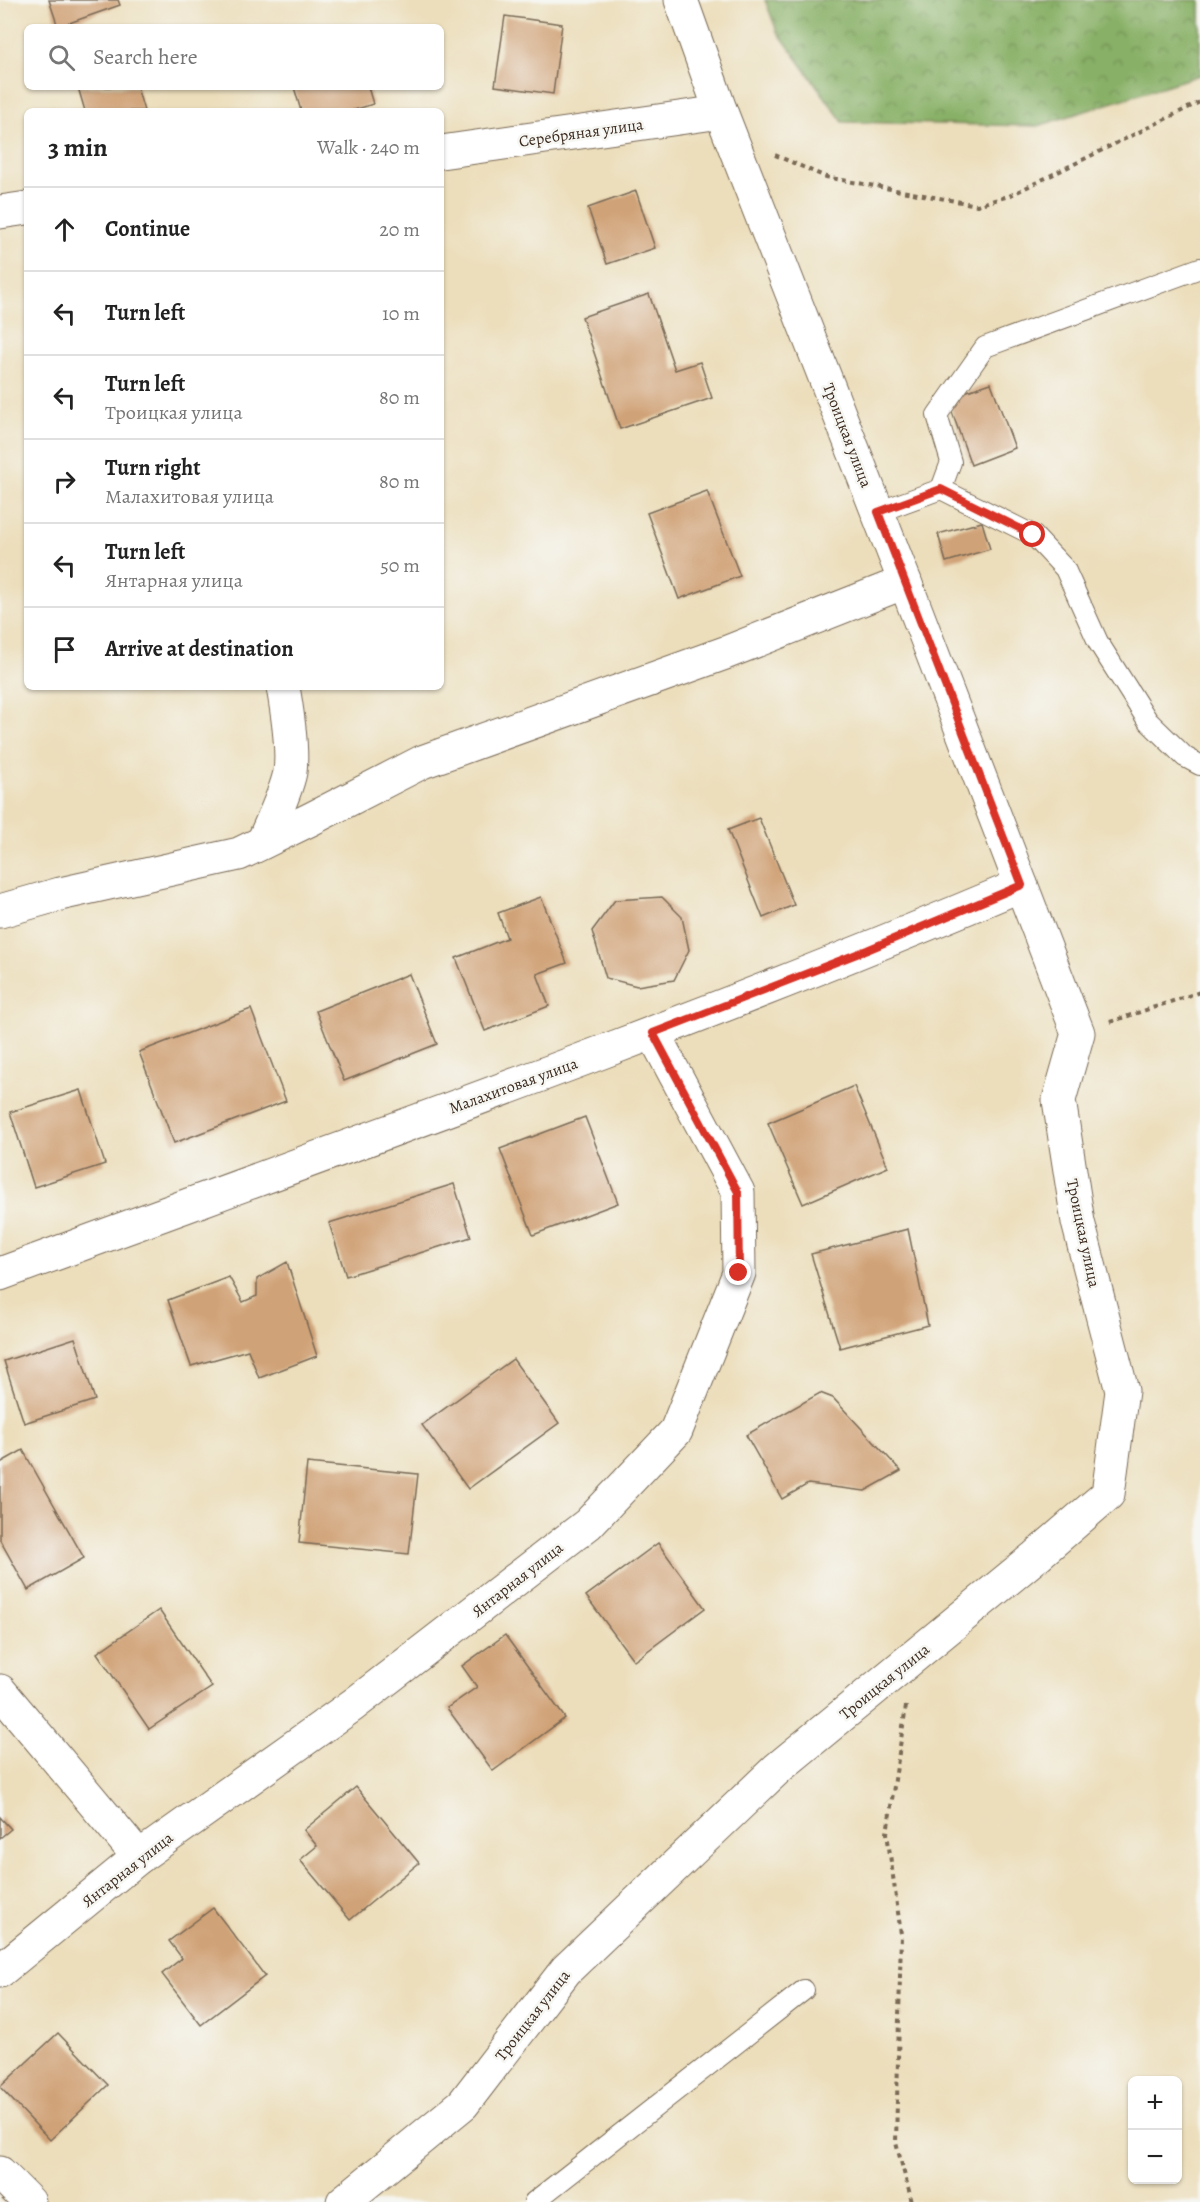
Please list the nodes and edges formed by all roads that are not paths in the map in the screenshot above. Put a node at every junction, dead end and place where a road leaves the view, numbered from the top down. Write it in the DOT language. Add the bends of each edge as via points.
graph roads {
  1 [pos="681,0"];
  2 [pos="721,112"];
  3 [pos="444,152"];
  4 [pos="24,208"];
  5 [pos="0,212"];
  6 [pos="1200,268"];
  7 [pos="941,489"];
  8 [pos="878,512"];
  9 [pos="905,582"];
  10 [pos="284,690"];
  11 [pos="1200,765"];
  12 [pos="262,842"];
  13 [pos="1022,885"];
  14 [pos="0,911"];
  15 [pos="653,1033"];
  16 [pos="0,1274"];
  17 [pos="0,1691"];
  18 [pos="139,1857"];
  19 [pos="0,1971"];
  20 [pos="804,1990"];
  21 [pos="0,2173"];
  22 [pos="29,2202"];
  23 [pos="343,2202"];
  24 [pos="534,2202"];
  1 -- 2 [label="street, Троицкая улица"];
  2 -- 3 [label="street, Серебряная улица"];
  2 -- 8 [label="street, Троицкая улица"];
  4 -- 5 [label="street"];
  6 -- 7 [label="lane" via="985,347 937,415 951,462"];
  7 -- 8 [label="lane"];
  7 -- 11 [label="lane" via="1033,535 1065,569 1098,642 1148,721 1185,758"];
  8 -- 9 [label="street, Троицкая улица"];
  9 -- 12 [label="street" via="725,653 422,762"];
  9 -- 13 [label="street, Троицкая улица"];
  10 -- 12 [label="street" via="290,771"];
  12 -- 14 [label="street" via="239,854"];
  13 -- 15 [label="street, Малахитовая улица"];
  13 -- 23 [label="street, Троицкая улица" via="1078,1033 1059,1100 1078,1222 1122,1391 1108,1494 778,1768 566,1970 463,2104"];
  15 -- 16 [label="street, Малахитовая улица"];
  15 -- 18 [label="street, Янтарная улица" via="738,1192 739,1273 676,1431 588,1524 353,1706"];
  17 -- 18 [label="street"];
  18 -- 19 [label="street, Янтарная улица"];
  20 -- 24 [label="lane"];
  21 -- 22 [label="street"];
}
